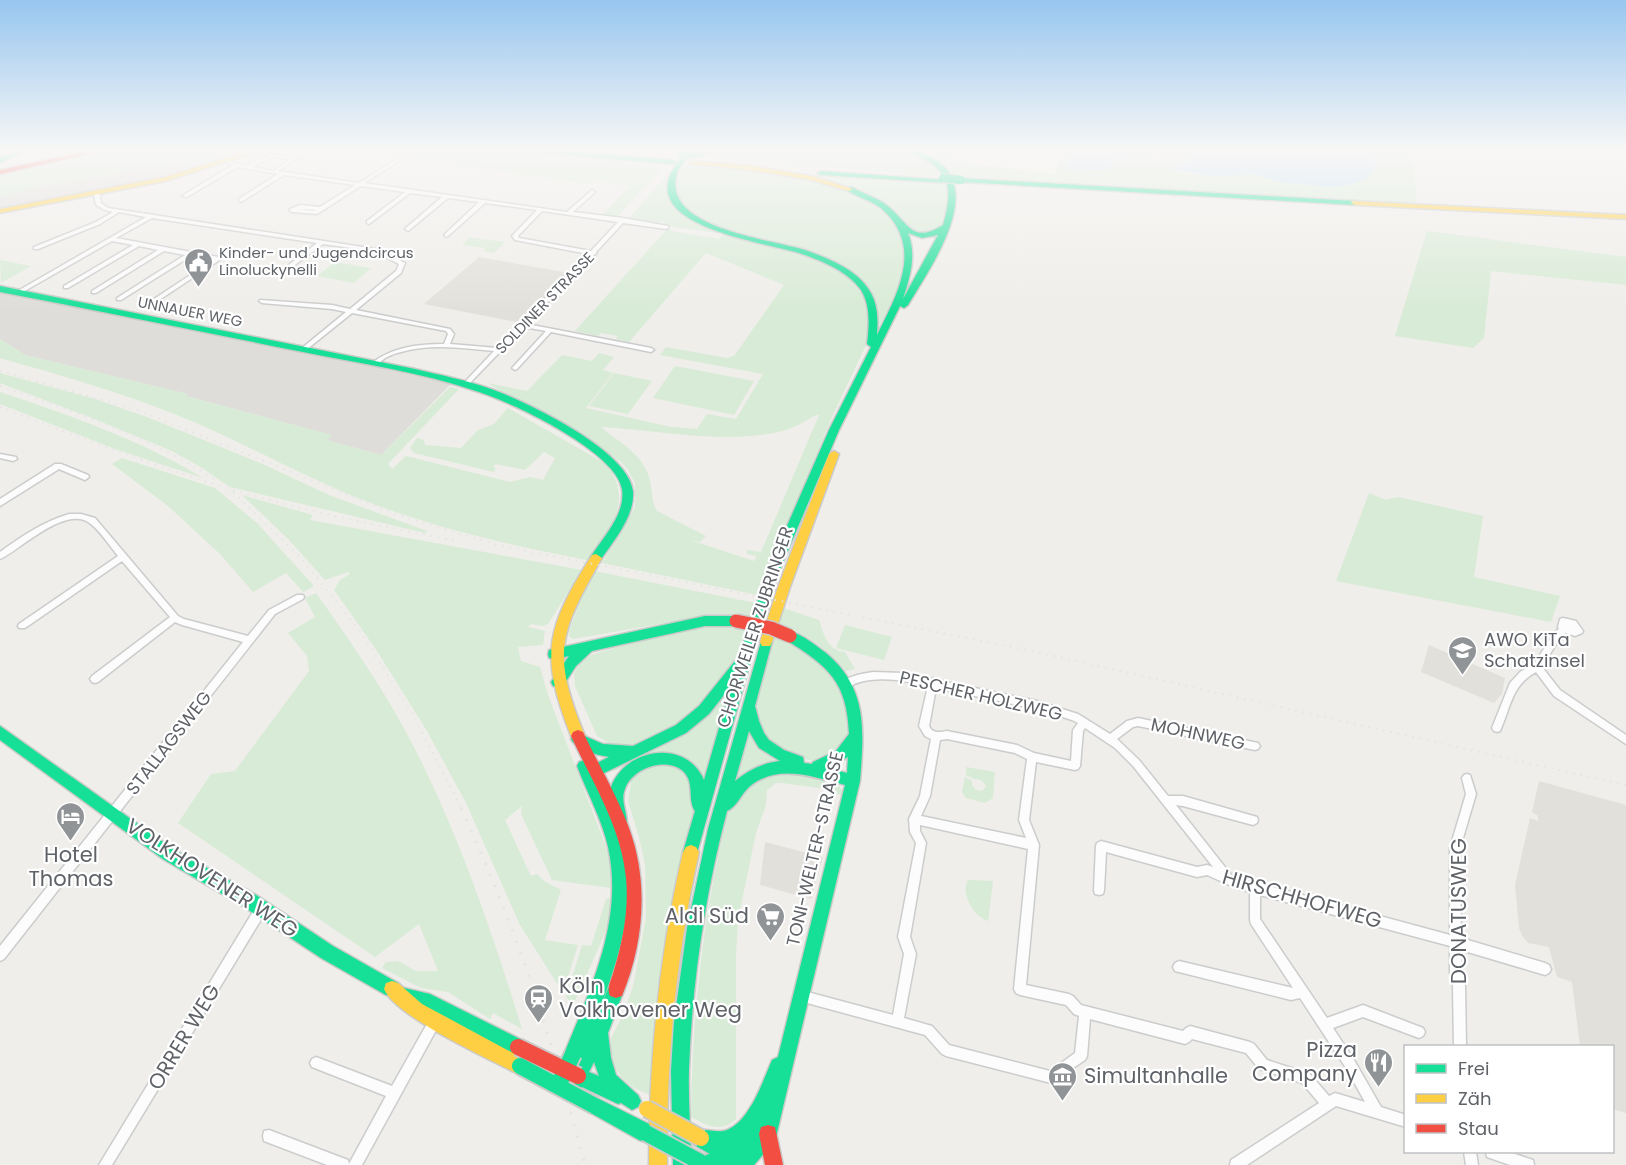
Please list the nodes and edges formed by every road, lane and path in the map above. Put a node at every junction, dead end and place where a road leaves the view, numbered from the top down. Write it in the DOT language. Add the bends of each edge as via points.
graph roads {
  1 [pos="44,203"];
  2 [pos="98,203"];
  3 [pos="328,203"];
  4 [pos="393,203"];
  5 [pos="438,203"];
  6 [pos="481,203"];
  7 [pos="501,203"];
  8 [pos="580,203"];
  9 [pos="676,203"];
  10 [pos="875,203"];
  11 [pos="952,203"];
  12 [pos="1294,203"];
  13 [pos="320,209"];
  14 [pos="542,209"];
  15 [pos="0,211"];
  16 [pos="118,211"];
  17 [pos="569,213"];
  18 [pos="151,216"];
  19 [pos="1626,219"];
  20 [pos="623,220"];
  21 [pos="896,221"];
  22 [pos="369,222"];
  23 [pos="946,224"];
  24 [pos="666,227"];
  25 [pos="408,229"];
  26 [pos="447,235"];
  27 [pos="110,239"];
  28 [pos="322,242"];
  29 [pos="137,245"];
  30 [pos="36,248"];
  31 [pos="163,249"];
  32 [pos="594,253"];
  33 [pos="190,254"];
  34 [pos="292,265"];
  35 [pos="66,287"];
  36 [pos="0,289"];
  37 [pos="19,292"];
  38 [pos="94,292"];
  39 [pos="119,299"];
  40 [pos="262,301"];
  41 [pos="150,304"];
  42 [pos="352,310"];
  43 [pos="524,325"];
  44 [pos="550,330"];
  45 [pos="447,344"];
  46 [pos="304,349"];
  47 [pos="651,350"];
  48 [pos="498,351"];
  49 [pos="871,352"];
  50 [pos="374,364"];
  51 [pos="515,368"];
  52 [pos="465,385"];
  53 [pos="0,456"];
  54 [pos="14,459"];
  55 [pos="85,477"];
  56 [pos="0,503"];
  57 [pos="0,556"];
  58 [pos="123,556"];
  59 [pos="300,597"];
  60 [pos="175,618"];
  61 [pos="22,626"];
  62 [pos="1564,629"];
  63 [pos="249,640"];
  64 [pos="590,645"];
  65 [pos="555,654"];
  66 [pos="746,658"];
  67 [pos="1537,668"];
  68 [pos="755,676"];
  69 [pos="95,680"];
  70 [pos="558,682"];
  71 [pos="933,682"];
  72 [pos="846,684"];
  73 [pos="1084,722"];
  74 [pos="1497,728"];
  75 [pos="0,732"];
  76 [pos="857,734"];
  77 [pos="936,737"];
  78 [pos="1110,739"];
  79 [pos="578,740"];
  80 [pos="1626,740"];
  81 [pos="1255,746"];
  82 [pos="645,748"];
  83 [pos="1032,757"];
  84 [pos="638,763"];
  85 [pos="818,766"];
  86 [pos="593,777"];
  87 [pos="853,778"];
  88 [pos="1467,778"];
  89 [pos="1166,800"];
  90 [pos="114,813"];
  91 [pos="699,818"];
  92 [pos="914,819"];
  93 [pos="1253,820"];
  94 [pos="620,825"];
  95 [pos="715,829"];
  96 [pos="1034,845"];
  97 [pos="1227,878"];
  98 [pos="1255,888"];
  99 [pos="1099,890"];
  100 [pos="261,909"];
  101 [pos="1455,942"];
  102 [pos="0,956"];
  103 [pos="1179,967"];
  104 [pos="1545,969"];
  105 [pos="1303,992"];
  106 [pos="799,996"];
  107 [pos="1085,1012"];
  108 [pos="436,1013"];
  109 [pos="897,1021"];
  110 [pos="1325,1025"];
  111 [pos="599,1032"];
  112 [pos="1419,1032"];
  113 [pos="1460,1045"];
  114 [pos="787,1048"];
  115 [pos="316,1063"];
  116 [pos="566,1070"];
  117 [pos="584,1079"];
  118 [pos="558,1086"];
  119 [pos="394,1093"];
  120 [pos="570,1093"];
  121 [pos="632,1101"];
  122 [pos="1327,1102"];
  123 [pos="757,1110"];
  124 [pos="1376,1110"];
  125 [pos="1404,1120"];
  126 [pos="768,1134"];
  127 [pos="268,1136"];
  128 [pos="701,1138"];
  129 [pos="1495,1153"];
  130 [pos="703,1164"];
  131 [pos="745,1164"];
  132 [pos="105,1165"];
  133 [pos="343,1165"];
  134 [pos="355,1165"];
  135 [pos="658,1165"];
  136 [pos="682,1165"];
  137 [pos="774,1165"];
  138 [pos="1236,1165"];
  139 [pos="1528,1165"];
  1 -- 15 [label="main road"];
  2 -- 16 [label="street"];
  3 -- 13 [label="street"];
  4 -- 22 [label="street"];
  5 -- 25 [label="street"];
  6 -- 26 [label="street"];
  7 -- 14 [label="street"];
  8 -- 17 [label="street"];
  9 -- 49 [label="main road, CHORWEILER ZUBRINGER" via="692,218 711,227 803,251 847,272 867,293 874,310"];
  10 -- 21 [label="main road"];
  11 -- 23 [label="main road, CHORWEILER ZUBRINGER"];
  12 -- 19 [label="main road, bridge"];
  14 -- 17 [label="street"];
  14 -- 32 [label="street" via="515,238"];
  16 -- 18 [label="street"];
  16 -- 30 [label="street"];
  17 -- 20 [label="street"];
  18 -- 27 [label="street"];
  18 -- 28 [label="street"];
  20 -- 24 [label="street"];
  20 -- 32 [label="street, SOLDINER STRASSE"];
  21 -- 23 [label="main road" via="922,236 937,234"];
  21 -- 49 [label="main road, CHORWEILER ZUBRINGER" via="907,240 906,277"];
  23 -- 68 [label="main road, CHORWEILER ZUBRINGER" via="848,421 806,527"];
  27 -- 29 [label="street"];
  27 -- 37 [label="street"];
  28 -- 34 [label="street"];
  28 -- 42 [label="street" via="379,251 402,263 399,272"];
  29 -- 31 [label="street"];
  29 -- 35 [label="street"];
  31 -- 33 [label="street"];
  31 -- 38 [label="street"];
  32 -- 43 [label="street, SOLDINER STRASSE"];
  33 -- 39 [label="street"];
  33 -- 41 [label="street" via="218,259"];
  36 -- 37 [label="main road, UNNAUER WEG"];
  37 -- 46 [label="main road, UNNAUER WEG"];
  40 -- 42 [label="street"];
  42 -- 45 [label="street" via="448,330 451,334"];
  42 -- 46 [label="street"];
  43 -- 44 [label="street"];
  43 -- 48 [label="street, SOLDINER STRASSE"];
  44 -- 47 [label="street"];
  44 -- 51 [label="street"];
  45 -- 48 [label="street"];
  45 -- 50 [label="street" via="387,354"];
  46 -- 50 [label="main road, UNNAUER WEG"];
  48 -- 52 [label="street, SOLDINER STRASSE"];
  49 -- 66 [label="main road, CHORWEILER ZUBRINGER" via="777,564"];
  50 -- 52 [label="main road, UNNAUER WEG"];
  52 -- 65 [label="main road, UNNAUER WEG" via="495,394 570,435 607,458 624,479 627,506 622,519 568,607"];
  53 -- 54 [label="street"];
  55 -- 56 [label="street" via="58,466"];
  57 -- 58 [label="street" via="54,522 81,516 92,520"];
  58 -- 60 [label="street"];
  58 -- 61 [label="street"];
  59 -- 63 [label="street, STALLAGSWEG" via="272,612"];
  60 -- 63 [label="street"];
  60 -- 69 [label="street"];
  62 -- 67 [label="street"];
  63 -- 90 [label="street, STALLAGSWEG"];
  64 -- 65 [label="main road, TONI-WELTER-STRASSE"];
  64 -- 70 [label="main road" via="571,662"];
  64 -- 72 [label="main road, TONI-WELTER-STRASSE, bridge" via="705,621 736,621 790,636 819,653"];
  65 -- 70 [label="main road"];
  66 -- 82 [label="main road" via="704,710 681,729"];
  66 -- 91 [label="main road, CHORWEILER ZUBRINGER"];
  67 -- 74 [label="street" via="1513,686"];
  67 -- 80 [label="street" via="1557,693"];
  68 -- 85 [label="main road" via="752,729 762,746 783,758"];
  68 -- 95 [label="main road, CHORWEILER ZUBRINGER"];
  70 -- 79 [label="main road"];
  71 -- 72 [label="street, PESCHER HOLZWEG" via="888,675"];
  71 -- 73 [label="street, PESCHER HOLZWEG" via="1037,705"];
  71 -- 77 [label="street" via="924,726"];
  72 -- 76 [label="main road, TONI-WELTER-STRASSE" via="855,705"];
  73 -- 78 [label="street, PESCHER HOLZWEG"];
  73 -- 83 [label="street" via="1078,730 1075,766"];
  75 -- 90 [label="main road, VOLKHOVENER WEG"];
  76 -- 85 [label="main road" via="837,760"];
  76 -- 87 [label="main road, TONI-WELTER-STRASSE"];
  77 -- 83 [label="street" via="947,735 1017,749"];
  77 -- 92 [label="street" via="925,796"];
  78 -- 81 [label="street, MOHNWEG" via="1138,722"];
  78 -- 89 [label="street, PESCHER HOLZWEG"];
  79 -- 82 [label="main road" via="612,753"];
  79 -- 86 [label="main road"];
  82 -- 86 [label="main road"];
  83 -- 96 [label="street" via="1024,820"];
  84 -- 86 [label="main road"];
  84 -- 91 [label="main road" via="663,758 687,767 697,781"];
  84 -- 94 [label="main road" via="620,781 616,793"];
  85 -- 87 [label="main road"];
  86 -- 94 [label="main road"];
  86 -- 116 [label="main road, bridge" via="616,847 622,903 612,955"];
  87 -- 95 [label="main road" via="768,766 751,774 729,797"];
  87 -- 106 [label="main road, TONI-WELTER-STRASSE"];
  88 -- 101 [label="street, DONATUSWEG" via="1471,794 1455,848"];
  89 -- 93 [label="street"];
  89 -- 97 [label="street, PESCHER HOLZWEG"];
  90 -- 100 [label="main road, VOLKHOVENER WEG" via="168,854"];
  90 -- 102 [label="street, STALLAGSWEG"];
  91 -- 135 [label="main road, CHORWEILER ZUBRINGER" via="685,880 659,1062"];
  92 -- 96 [label="street"];
  92 -- 109 [label="street" via="921,843 904,937 910,954"];
  94 -- 111 [label="main road" via="634,870 635,902 627,950"];
  95 -- 136 [label="main road, CHORWEILER ZUBRINGER" via="695,928 683,1022"];
  96 -- 107 [label="street" via="1020,988 1070,1000"];
  97 -- 98 [label="street, HIRSCHHOFWEG"];
  97 -- 99 [label="street, HIRSCHHOFWEG" via="1101,846"];
  98 -- 101 [label="street, HIRSCHHOFWEG"];
  98 -- 105 [label="street" via="1255,920"];
  100 -- 108 [label="main road, VOLKHOVENER WEG" via="400,994 423,1000"];
  100 -- 132 [label="street, ORRER WEG"];
  101 -- 104 [label="street, HIRSCHHOFWEG"];
  101 -- 113 [label="street, DONATUSWEG"];
  103 -- 105 [label="street" via="1291,994"];
  105 -- 110 [label="street"];
  106 -- 109 [label="street"];
  106 -- 114 [label="main road, TONI-WELTER-STRASSE"];
  107 -- 109 [label="street" via="1081,1056 1051,1077 946,1050 931,1031"];
  107 -- 122 [label="street" via="1185,1038 1190,1032 1250,1048 1263,1065 1306,1078"];
  108 -- 116 [label="main road, VOLKHOVENER WEG, bridge"];
  108 -- 118 [label="main road, VOLKHOVENER WEG, bridge"];
  108 -- 119 [label="street"];
  110 -- 112 [label="street" via="1363,1011"];
  110 -- 124 [label="street"];
  111 -- 117 [label="main road" via="584,1064"];
  111 -- 121 [label="main road" via="609,1081"];
  114 -- 123 [label="main road, TONI-WELTER-STRASSE"];
  114 -- 126 [label="main road, TONI-WELTER-STRASSE"];
  115 -- 119 [label="street"];
  116 -- 117 [label="main road, VOLKHOVENER WEG, bridge"];
  116 -- 118 [label="main road, bridge"];
  117 -- 120 [label="main road"];
  117 -- 121 [label="main road, VOLKHOVENER WEG"];
  118 -- 120 [label="main road, VOLKHOVENER WEG, bridge"];
  119 -- 134 [label="street"];
  120 -- 130 [label="main road, VOLKHOVENER WEG, bridge"];
  121 -- 128 [label="main road, VOLKHOVENER WEG, bridge"];
  122 -- 124 [label="street" via="1343,1100"];
  122 -- 138 [label="street"];
  123 -- 128 [label="main road, TONI-WELTER-STRASSE" via="737,1135 725,1140"];
  123 -- 131 [label="main road, TONI-WELTER-STRASSE" via="744,1143"];
  124 -- 125 [label="street"];
  126 -- 131 [label="main road, TONI-WELTER-STRASSE"];
  126 -- 137 [label="main road, TONI-WELTER-STRASSE"];
  127 -- 133 [label="street"];
  128 -- 131 [label="main road, VOLKHOVENER WEG"];
  129 -- 139 [label="street"];
  130 -- 131 [label="main road"];
}
